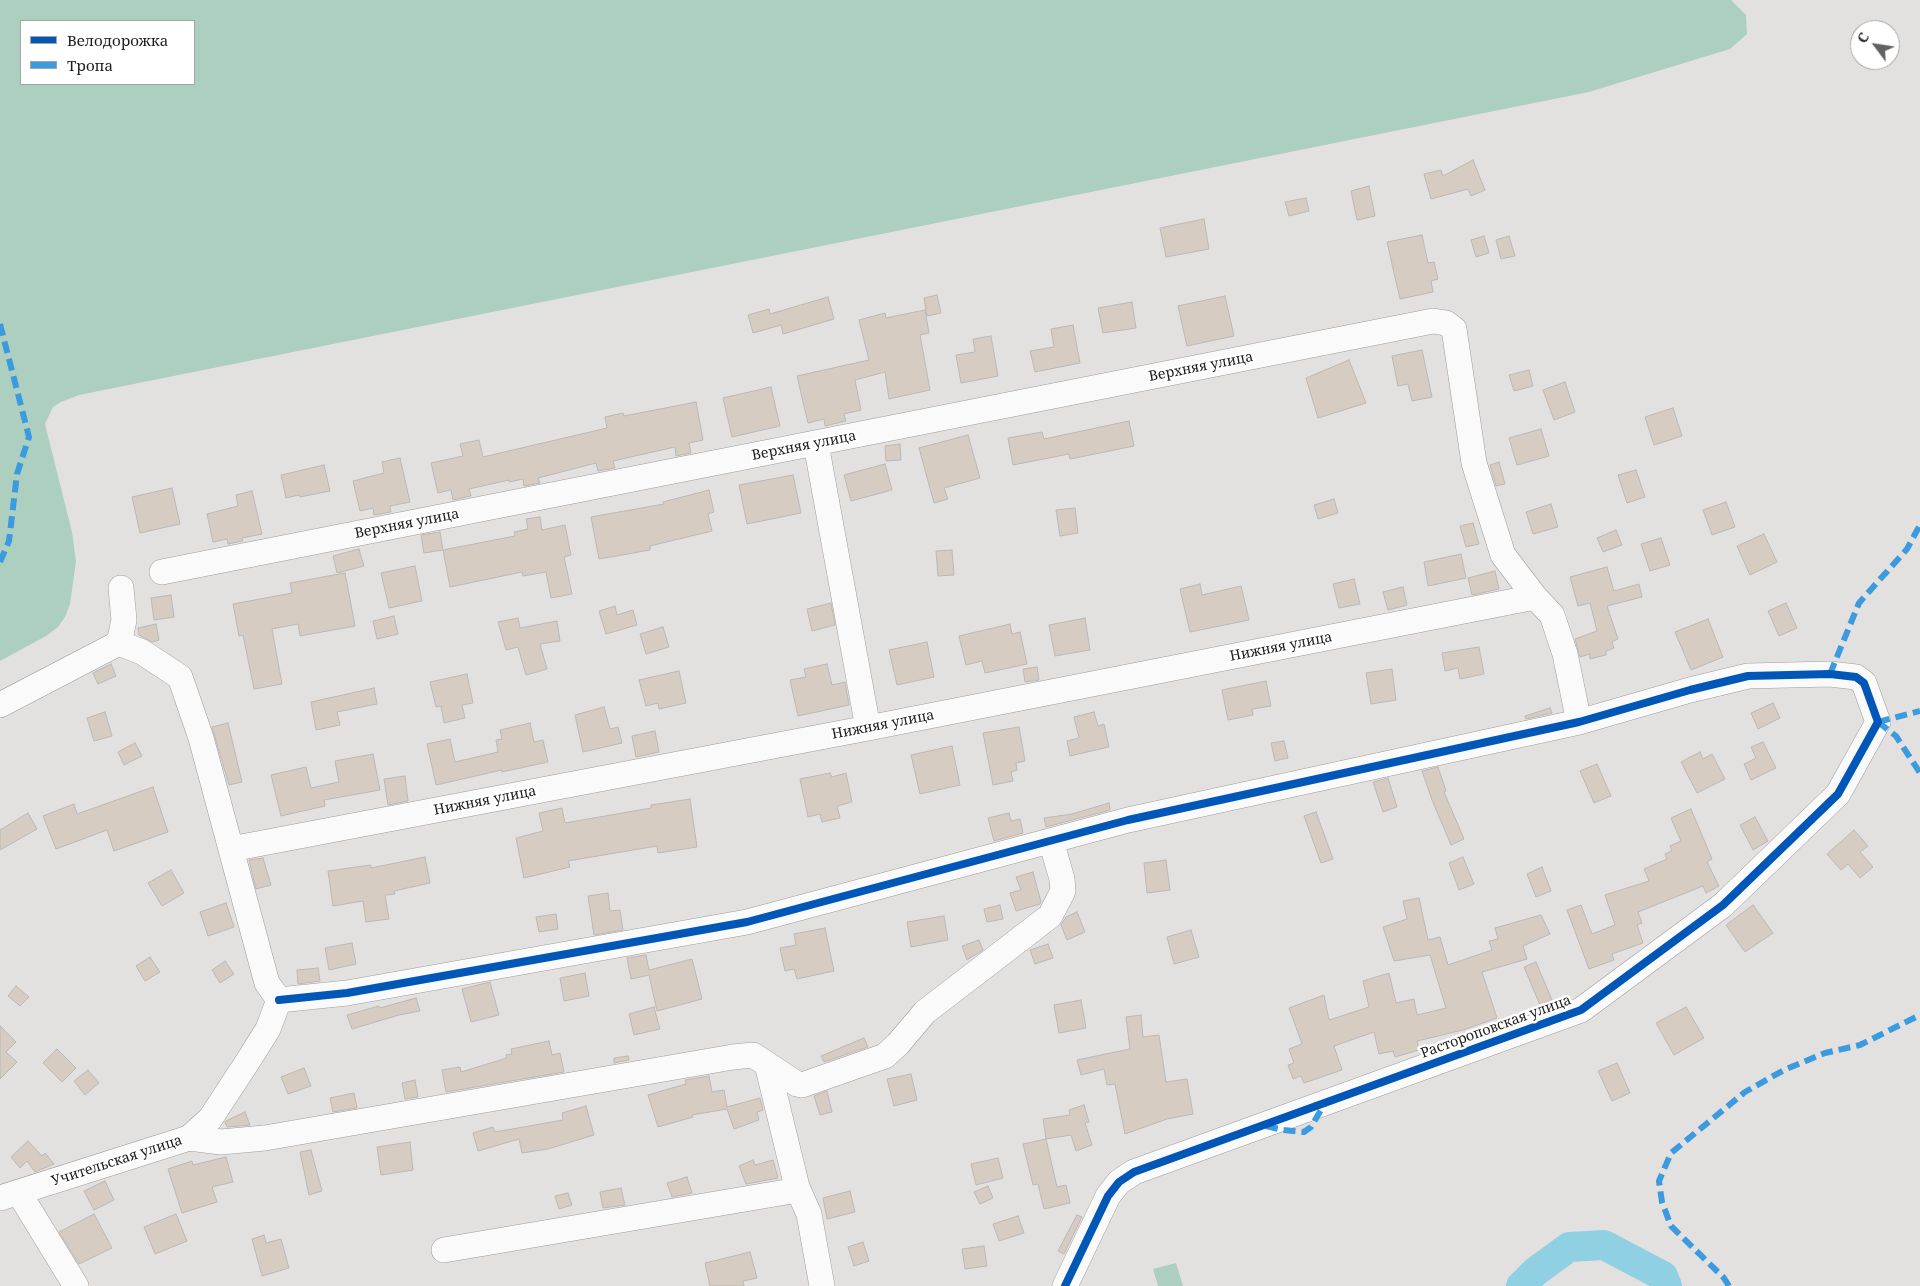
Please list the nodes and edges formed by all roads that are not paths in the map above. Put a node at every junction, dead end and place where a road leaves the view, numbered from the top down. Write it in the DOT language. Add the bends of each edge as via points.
graph roads {
  1 [pos="816,444"];
  2 [pos="162,572"];
  3 [pos="121,588"];
  4 [pos="1535,597"];
  5 [pos="119,642"];
  6 [pos="0,705"];
  7 [pos="1579,722"];
  8 [pos="868,728"];
  9 [pos="1051,841"];
  10 [pos="231,849"];
  11 [pos="279,1000"];
  12 [pos="767,1064"];
  13 [pos="189,1138"];
  14 [pos="798,1190"];
  15 [pos="10,1195"];
  16 [pos="444,1250"];
  17 [pos="76,1286"];
  18 [pos="822,1286"];
  19 [pos="1064,1286"];
  1 -- 2 [label="street, Верхняя улица"];
  1 -- 4 [label="street, Верхняя улица" via="1433,321 1446,323 1454,329 1474,463 1503,556"];
  1 -- 8 [label="street"];
  3 -- 5 [label="street" via="124,620"];
  4 -- 7 [label="street" via="1552,615 1565,654"];
  4 -- 8 [label="street, Нижняя улица"];
  5 -- 6 [label="street"];
  5 -- 10 [label="street" via="142,652 180,677 201,738"];
  7 -- 9 [label="street" via="1128,820"];
  7 -- 19 [label="street, Растороповская улица" via="1748,676 1814,674 1856,676 1864,683 1878,722 1838,794 1723,905 1581,1010 1134,1172 1119,1182 1108,1196"];
  8 -- 10 [label="street, Нижняя улица"];
  9 -- 11 [label="street" via="747,922 347,993"];
  9 -- 12 [label="street" via="1063,892 1050,916 925,1012 885,1056 802,1085"];
  10 -- 11 [label="street" via="267,983"];
  11 -- 13 [label="street, Учительская улица" via="268,1030 248,1061 210,1119"];
  12 -- 13 [label="street" via="752,1055 733,1057 265,1138 221,1142"];
  12 -- 14 [label="street"];
  13 -- 15 [label="street, Учительская улица"];
  14 -- 16 [label="street"];
  14 -- 18 [label="street" via="809,1214"];
  15 -- 17 [label="street"];
}
